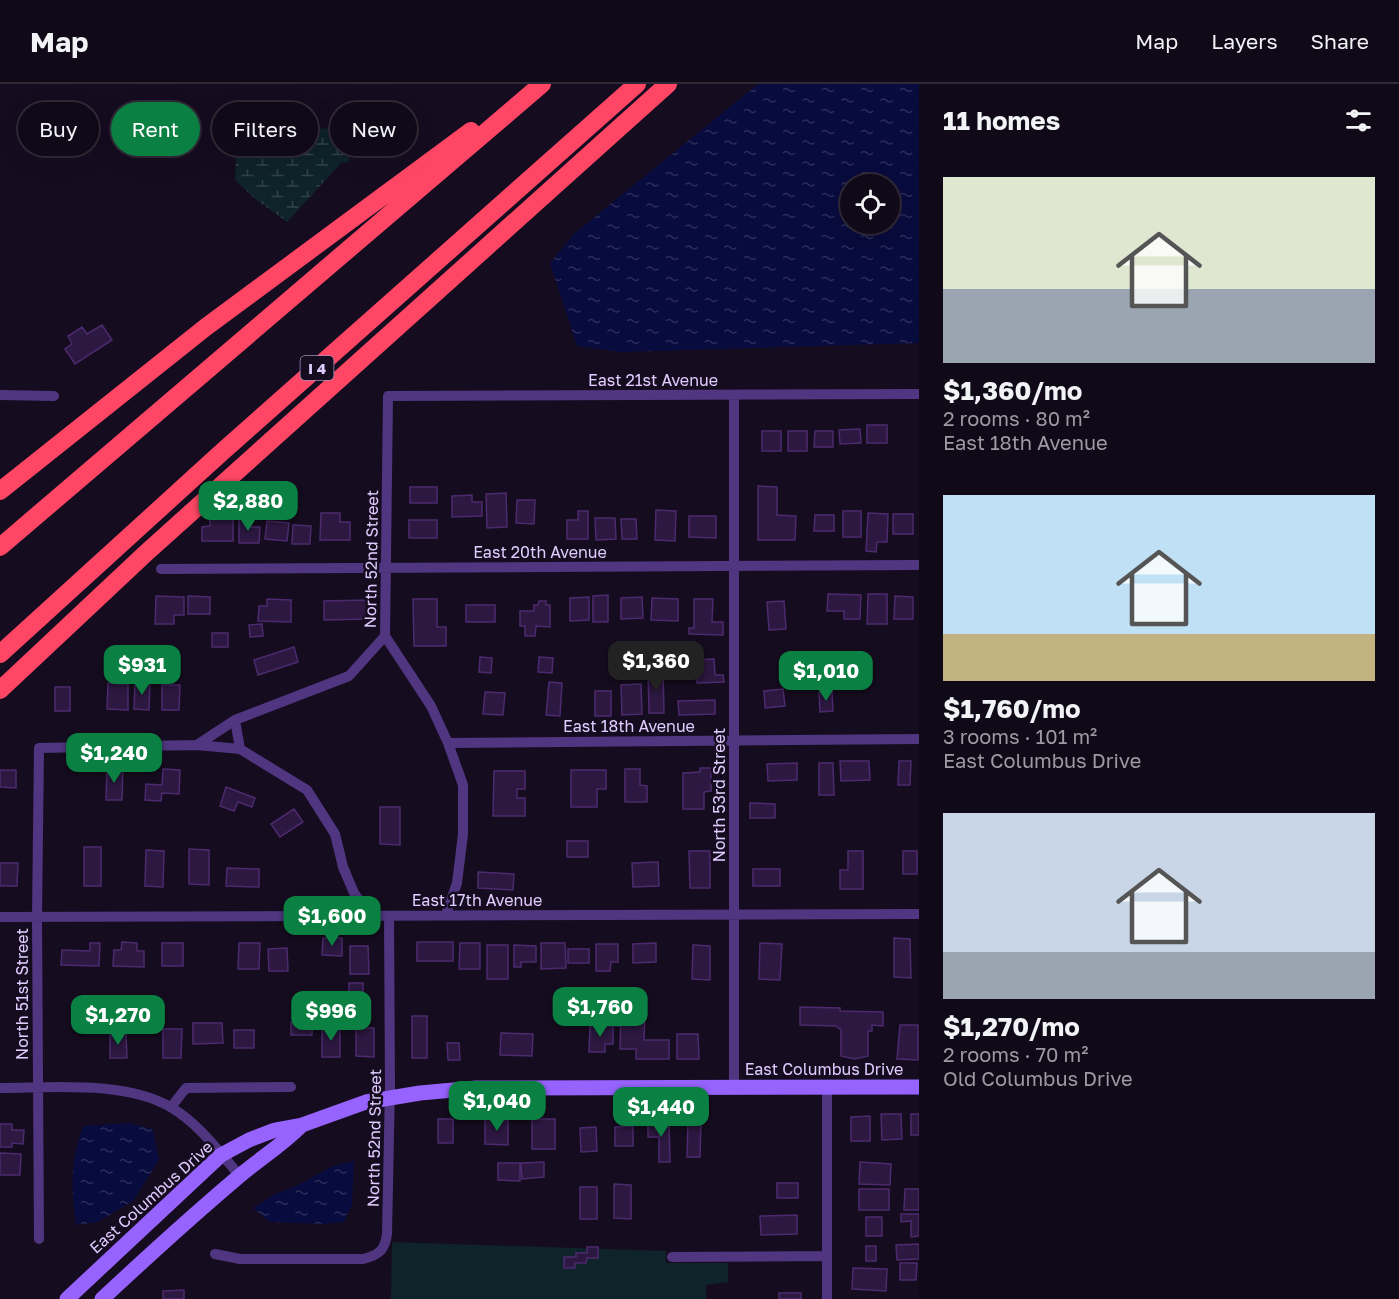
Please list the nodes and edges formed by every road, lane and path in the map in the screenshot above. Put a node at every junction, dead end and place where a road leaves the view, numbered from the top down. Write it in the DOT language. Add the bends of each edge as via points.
graph roads {
  1 [pos="535,84"];
  2 [pos="542,84"];
  3 [pos="637,84"];
  4 [pos="668,84"];
  5 [pos="919,394"];
  6 [pos="0,395"];
  7 [pos="734,395"];
  8 [pos="54,396"];
  9 [pos="388,396"];
  10 [pos="0,491"];
  11 [pos="0,547"];
  12 [pos="919,565"];
  13 [pos="735,566"];
  14 [pos="387,568"];
  15 [pos="161,569"];
  16 [pos="385,636"];
  17 [pos="0,654"];
  18 [pos="0,690"];
  19 [pos="235,720"];
  20 [pos="919,739"];
  21 [pos="734,741"];
  22 [pos="448,743"];
  23 [pos="197,745"];
  24 [pos="240,749"];
  25 [pos="919,914"];
  26 [pos="446,915"];
  27 [pos="734,915"];
  28 [pos="371,916"];
  29 [pos="389,916"];
  30 [pos="0,917"];
  31 [pos="37,917"];
  32 [pos="291,1087"];
  33 [pos="734,1087"];
  34 [pos="827,1087"];
  35 [pos="919,1087"];
  36 [pos="0,1088"];
  37 [pos="38,1088"];
  38 [pos="389,1097"];
  39 [pos="171,1107"];
  40 [pos="302,1125"];
  41 [pos="221,1155"];
  42 [pos="240,1176"];
  43 [pos="39,1239"];
  44 [pos="215,1254"];
  45 [pos="827,1256"];
  46 [pos="672,1257"];
  47 [pos="67,1299"];
  48 [pos="102,1299"];
  49 [pos="827,1299"];
  1 -- 10 [label="highway" via="206,327"];
  2 -- 11 [label="highway"];
  3 -- 17 [label="highway, I 4"];
  4 -- 18 [label="highway" via="146,553"];
  5 -- 7 [label="street, East 21st Avenue"];
  6 -- 8 [label="street"];
  7 -- 9 [label="street, East 21st Avenue"];
  7 -- 13 [label="street, North 53rd Street"];
  9 -- 14 [label="street, North 52nd Street"];
  12 -- 13 [label="street, East 20th Avenue"];
  13 -- 14 [label="street, East 20th Avenue"];
  13 -- 21 [label="street, North 53rd Street"];
  14 -- 15 [label="street, East 20th Avenue"];
  14 -- 16 [label="street, North 52nd Street"];
  16 -- 19 [label="street" via="349,676"];
  16 -- 22 [label="street, North 52nd Street" via="431,706"];
  19 -- 23 [label="street"];
  19 -- 24 [label="street"];
  20 -- 21 [label="street, East 18th Avenue"];
  21 -- 22 [label="street, East 18th Avenue"];
  21 -- 27 [label="street, North 53rd Street"];
  22 -- 26 [label="street, North 52nd Street" via="463,785 463,834 457,883"];
  23 -- 24 [label="street"];
  23 -- 31 [label="street, North 51st Street" via="39,748"];
  24 -- 28 [label="street" via="307,790 335,834 354,893"];
  25 -- 27 [label="street, East 17th Avenue"];
  26 -- 27 [label="street, East 17th Avenue"];
  26 -- 29 [label="street, East 17th Avenue"];
  27 -- 33 [label="street, North 53rd Street"];
  28 -- 29 [label="street, East 17th Avenue"];
  28 -- 31 [label="street, East 17th Avenue"];
  29 -- 38 [label="street, North 52nd Street"];
  30 -- 31 [label="street, East 17th Avenue"];
  31 -- 37 [label="street, North 51st Street"];
  32 -- 39 [label="street" via="186,1088"];
  33 -- 34 [label="main road, East Columbus Drive"];
  33 -- 38 [label="main road, East Columbus Drive" via="476,1088"];
  34 -- 35 [label="main road, East Columbus Drive"];
  34 -- 45 [label="street"];
  36 -- 37 [label="street"];
  37 -- 39 [label="street" via="111,1089"];
  37 -- 43 [label="street, North 51st Street"];
  38 -- 40 [label="main road, East Columbus Drive"];
  38 -- 44 [label="street, North 52nd Street" via="387,1234 381,1252 363,1259 240,1259"];
  39 -- 41 [label="street" via="195,1125"];
  40 -- 41 [label="main road, East Columbus Drive" via="275,1130"];
  40 -- 42 [label="main road, East Columbus Drive"];
  41 -- 42 [label="street"];
  41 -- 47 [label="main road, East Columbus Drive"];
  42 -- 48 [label="main road, East Columbus Drive"];
  45 -- 46 [label="street"];
  45 -- 49 [label="street"];
}
